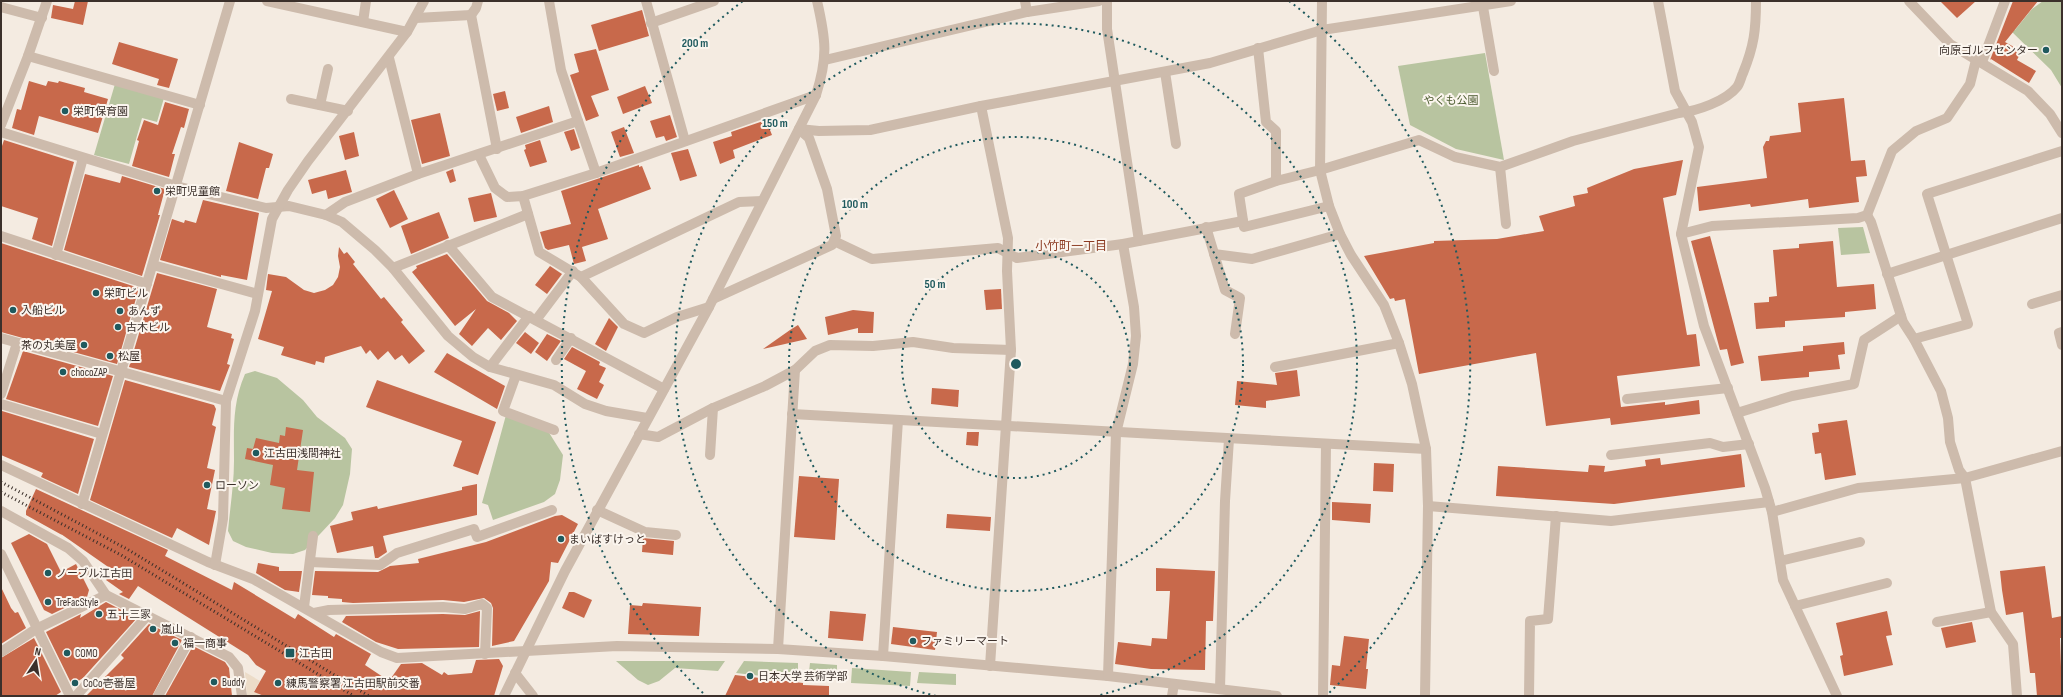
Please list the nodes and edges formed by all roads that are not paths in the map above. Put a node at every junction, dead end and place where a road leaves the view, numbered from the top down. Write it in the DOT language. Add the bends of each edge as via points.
graph roads {
  1 [pos="47,1"];
  2 [pos="230,1"];
  3 [pos="267,1"];
  4 [pos="366,1"];
  5 [pos="424,1"];
  6 [pos="478,1"];
  7 [pos="549,1"];
  8 [pos="646,1"];
  9 [pos="714,1"];
  10 [pos="817,1"];
  11 [pos="1025,1"];
  12 [pos="1099,1"];
  13 [pos="1107,1"];
  14 [pos="1322,1"];
  15 [pos="1511,1"];
  16 [pos="1658,1"];
  17 [pos="1756,1"];
  18 [pos="1909,1"];
  19 [pos="2005,1"];
  20 [pos="1482,3"];
  21 [pos="298,4"];
  22 [pos="1,7"];
  23 [pos="1027,12"];
  24 [pos="471,16"];
  25 [pos="42,18"];
  26 [pos="416,18"];
  27 [pos="363,22"];
  28 [pos="652,23"];
  29 [pos="1322,30"];
  30 [pos="407,32"];
  31 [pos="1258,48"];
  32 [pos="28,56"];
  33 [pos="389,58"];
  34 [pos="825,60"];
  35 [pos="1979,61"];
  36 [pos="328,69"];
  37 [pos="1494,70"];
  38 [pos="1165,72"];
  39 [pos="1114,82"];
  40 [pos="816,95"];
  41 [pos="291,98"];
  42 [pos="200,105"];
  43 [pos="320,105"];
  44 [pos="981,106"];
  45 [pos="348,111"];
  46 [pos="1686,112"];
  47 [pos="578,121"];
  48 [pos="1,125"];
  49 [pos="799,130"];
  50 [pos="1,132"];
  51 [pos="2062,133"];
  52 [pos="685,142"];
  53 [pos="1176,144"];
  54 [pos="497,149"];
  55 [pos="2062,151"];
  56 [pos="479,155"];
  57 [pos="83,158"];
  58 [pos="1500,167"];
  59 [pos="1320,170"];
  60 [pos="596,173"];
  61 [pos="418,174"];
  62 [pos="1276,181"];
  63 [pos="176,186"];
  64 [pos="523,196"];
  65 [pos="762,201"];
  66 [pos="1329,206"];
  67 [pos="278,207"];
  68 [pos="528,214"];
  69 [pos="326,215"];
  70 [pos="1867,215"];
  71 [pos="2062,218"];
  72 [pos="1243,221"];
  73 [pos="1506,224"];
  74 [pos="1206,227"];
  75 [pos="1340,234"];
  76 [pos="1681,234"];
  77 [pos="1,236"];
  78 [pos="834,241"];
  79 [pos="1139,241"];
  80 [pos="1123,244"];
  81 [pos="448,245"];
  82 [pos="1008,252"];
  83 [pos="1214,254"];
  84 [pos="56,255"];
  85 [pos="1945,255"];
  86 [pos="153,265"];
  87 [pos="392,268"];
  88 [pos="577,274"];
  89 [pos="1888,274"];
  90 [pos="147,284"];
  91 [pos="258,294"];
  92 [pos="2062,295"];
  93 [pos="711,303"];
  94 [pos="2032,304"];
  95 [pos="1901,316"];
  96 [pos="533,318"];
  97 [pos="2062,332"];
  98 [pos="1235,334"];
  99 [pos="1,338"];
  100 [pos="571,338"];
  101 [pos="1914,339"];
  102 [pos="17,343"];
  103 [pos="1399,343"];
  104 [pos="2062,345"];
  105 [pos="1011,350"];
  106 [pos="556,360"];
  107 [pos="490,367"];
  108 [pos="1275,367"];
  109 [pos="121,370"];
  110 [pos="795,370"];
  111 [pos="516,375"];
  112 [pos="1728,388"];
  113 [pos="664,389"];
  114 [pos="1,394"];
  115 [pos="1628,399"];
  116 [pos="226,401"];
  117 [pos="1,404"];
  118 [pos="713,408"];
  119 [pos="1737,413"];
  120 [pos="792,414"];
  121 [pos="647,418"];
  122 [pos="898,420"];
  123 [pos="1006,427"];
  124 [pos="554,430"];
  125 [pos="1116,433"];
  126 [pos="102,434"];
  127 [pos="639,434"];
  128 [pos="1229,439"];
  129 [pos="1326,444"];
  130 [pos="1749,444"];
  131 [pos="1426,449"];
  132 [pos="2062,451"];
  133 [pos="710,455"];
  134 [pos="1610,455"];
  135 [pos="1,465"];
  136 [pos="1966,478"];
  137 [pos="1769,502"];
  138 [pos="82,504"];
  139 [pos="1428,506"];
  140 [pos="552,510"];
  141 [pos="597,510"];
  142 [pos="1,511"];
  143 [pos="1772,512"];
  144 [pos="1556,516"];
  145 [pos="676,535"];
  146 [pos="313,536"];
  147 [pos="1860,542"];
  148 [pos="1,554"];
  149 [pos="1780,561"];
  150 [pos="310,562"];
  151 [pos="216,565"];
  152 [pos="1887,583"];
  153 [pos="106,595"];
  154 [pos="1795,606"];
  155 [pos="304,608"];
  156 [pos="1991,612"];
  157 [pos="314,613"];
  158 [pos="147,616"];
  159 [pos="1937,622"];
  160 [pos="36,629"];
  161 [pos="191,637"];
  162 [pos="778,649"];
  163 [pos="525,650"];
  164 [pos="1,652"];
  165 [pos="485,654"];
  166 [pos="883,656"];
  167 [pos="990,666"];
  168 [pos="515,673"];
  169 [pos="1108,676"];
  170 [pos="1174,684"];
  171 [pos="1220,689"];
  172 [pos="70,696"];
  173 [pos="76,696"];
  174 [pos="158,696"];
  175 [pos="242,696"];
  176 [pos="504,696"];
  177 [pos="533,696"];
  178 [pos="1172,696"];
  179 [pos="1277,696"];
  180 [pos="1324,696"];
  181 [pos="1425,696"];
  182 [pos="1529,696"];
  183 [pos="1837,696"];
  184 [pos="2017,696"];
  1 -- 25 [label="street"];
  2 -- 42 [label="street"];
  3 -- 21 [label="street"];
  4 -- 27 [label="street"];
  5 -- 26 [label="street"];
  6 -- 24 [label="street"];
  7 -- 47 [label="street" via="561,70"];
  8 -- 28 [label="street"];
  9 -- 28 [label="street"];
  10 -- 34 [label="street" via="826,43"];
  11 -- 23 [label="street"];
  12 -- 23 [label="street"];
  13 -- 39 [label="street" via="1107,29"];
  14 -- 29 [label="street"];
  15 -- 20 [label="street"];
  16 -- 46 [label="street" via="1675,91"];
  17 -- 46 [label="street" via="1753,49 1737,87 1720,100"];
  18 -- 35 [label="street" via="1950,44"];
  19 -- 35 [label="street"];
  20 -- 29 [label="street"];
  20 -- 37 [label="street"];
  21 -- 27 [label="street"];
  22 -- 25 [label="street"];
  23 -- 34 [label="street"];
  24 -- 26 [label="street"];
  24 -- 54 [label="street"];
  25 -- 32 [label="street"];
  26 -- 30 [label="street"];
  27 -- 30 [label="street"];
  28 -- 52 [label="street"];
  29 -- 31 [label="street"];
  29 -- 59 [label="street"];
  30 -- 33 [label="street"];
  31 -- 38 [label="street" via="1210,63"];
  31 -- 62 [label="street" via="1266,122 1276,131"];
  32 -- 42 [label="street"];
  32 -- 48 [label="street"];
  33 -- 45 [label="street"];
  33 -- 61 [label="street"];
  34 -- 40 [label="street"];
  35 -- 51 [label="street" via="2028,91 2050,114"];
  35 -- 70 [label="street" via="1970,84 1947,118 1916,131 1892,150"];
  36 -- 43 [label="street"];
  38 -- 39 [label="street"];
  38 -- 53 [label="street"];
  39 -- 44 [label="street"];
  39 -- 79 [label="street"];
  40 -- 49 [label="street"];
  40 -- 52 [label="street"];
  41 -- 43 [label="street"];
  42 -- 63 [label="street"];
  43 -- 45 [label="street"];
  44 -- 49 [label="street" via="870,130"];
  44 -- 82 [label="street" via="1008,238"];
  45 -- 67 [label="street" via="308,161"];
  46 -- 58 [label="street" via="1573,141"];
  46 -- 76 [label="street" via="1692,122 1699,147"];
  47 -- 54 [label="street"];
  47 -- 60 [label="street"];
  49 -- 65 [label="street"];
  49 -- 78 [label="street" via="809,138 827,189 836,236"];
  50 -- 57 [label="street"];
  52 -- 60 [label="street"];
  54 -- 56 [label="street"];
  55 -- 85 [label="street" via="1927,194"];
  56 -- 61 [label="street"];
  56 -- 64 [label="street" via="495,188 507,197"];
  57 -- 63 [label="street"];
  57 -- 84 [label="street"];
  58 -- 59 [label="street" via="1454,157 1419,140"];
  58 -- 73 [label="street"];
  59 -- 62 [label="street"];
  59 -- 66 [label="street"];
  60 -- 64 [label="street"];
  61 -- 69 [label="street" via="345,202"];
  62 -- 72 [label="street" via="1239,194"];
  63 -- 67 [label="street" via="266,208"];
  63 -- 86 [label="street"];
  64 -- 68 [label="street"];
  65 -- 88 [label="street" via="739,202"];
  65 -- 93 [label="street"];
  66 -- 72 [label="street" via="1244,227"];
  66 -- 75 [label="street"];
  67 -- 69 [label="street" via="289,206"];
  67 -- 91 [label="street" via="272,219"];
  68 -- 81 [label="street"];
  68 -- 88 [label="street" via="539,252"];
  69 -- 87 [label="street" via="342,222 356,233"];
  70 -- 76 [label="street" via="1858,218 1712,226"];
  70 -- 89 [label="street"];
  71 -- 85 [label="street"];
  72 -- 74 [label="street"];
  74 -- 79 [label="street"];
  74 -- 83 [label="street"];
  75 -- 83 [label="street" via="1252,260"];
  75 -- 103 [label="street" via="1384,304"];
  76 -- 112 [label="street" via="1704,326"];
  77 -- 84 [label="street"];
  78 -- 82 [label="street" via="872,259 998,248"];
  78 -- 93 [label="street" via="832,245"];
  79 -- 80 [label="street"];
  80 -- 82 [label="street" via="1017,258"];
  80 -- 125 [label="street" via="1134,307 1136,336 1134,364"];
  81 -- 87 [label="street"];
  81 -- 96 [label="street" via="492,297"];
  82 -- 105 [label="street"];
  83 -- 98 [label="street" via="1225,290 1240,298"];
  84 -- 90 [label="street"];
  85 -- 89 [label="street"];
  85 -- 101 [label="street" via="1968,324"];
  86 -- 90 [label="street"];
  86 -- 91 [label="street"];
  87 -- 107 [label="street" via="448,336 473,357"];
  88 -- 93 [label="street" via="624,324 644,333"];
  88 -- 96 [label="street"];
  89 -- 95 [label="street"];
  90 -- 109 [label="street"];
  91 -- 116 [label="street" via="249,333"];
  92 -- 94 [label="street"];
  93 -- 113 [label="street"];
  95 -- 101 [label="street"];
  95 -- 119 [label="street" via="1864,340 1854,384 1792,396"];
  96 -- 100 [label="street"];
  96 -- 107 [label="street"];
  97 -- 104 [label="street" via="2058,333"];
  99 -- 102 [label="street"];
  100 -- 106 [label="street"];
  100 -- 113 [label="street"];
  101 -- 136 [label="street" via="1941,391 1948,418 1950,442 1959,470"];
  102 -- 109 [label="street"];
  102 -- 114 [label="street"];
  103 -- 108 [label="street"];
  103 -- 131 [label="street" via="1412,384"];
  105 -- 110 [label="street" via="953,348 913,342 873,346 830,345 815,351"];
  105 -- 123 [label="street"];
  107 -- 111 [label="street"];
  109 -- 116 [label="street"];
  109 -- 126 [label="street"];
  110 -- 118 [label="street"];
  110 -- 120 [label="street"];
  111 -- 121 [label="street" via="554,385 585,404 606,411"];
  111 -- 124 [label="street" via="503,411"];
  112 -- 115 [label="street"];
  112 -- 119 [label="street"];
  113 -- 121 [label="street"];
  116 -- 151 [label="street" via="223,519"];
  117 -- 126 [label="street"];
  118 -- 127 [label="street" via="658,437"];
  118 -- 133 [label="street"];
  119 -- 130 [label="street"];
  120 -- 122 [label="street"];
  120 -- 162 [label="street"];
  121 -- 127 [label="street"];
  122 -- 123 [label="street"];
  122 -- 166 [label="street"];
  123 -- 125 [label="street"];
  123 -- 167 [label="street"];
  125 -- 128 [label="street"];
  125 -- 169 [label="street"];
  126 -- 138 [label="street"];
  127 -- 141 [label="street"];
  128 -- 129 [label="street"];
  128 -- 171 [label="street"];
  129 -- 131 [label="street"];
  129 -- 180 [label="street"];
  130 -- 134 [label="street" via="1723,447 1710,443"];
  130 -- 137 [label="street"];
  131 -- 139 [label="street"];
  132 -- 136 [label="street"];
  135 -- 138 [label="street"];
  136 -- 143 [label="street" via="1858,488"];
  136 -- 156 [label="street"];
  137 -- 143 [label="street"];
  137 -- 144 [label="street" via="1611,521"];
  138 -- 151 [label="street"];
  139 -- 144 [label="street"];
  139 -- 181 [label="street"];
  140 -- 150 [label="street" via="477,537 474,529 397,553 380,565"];
  141 -- 145 [label="street" via="644,532"];
  141 -- 163 [label="street"];
  142 -- 153 [label="street" via="68,548 83,561"];
  143 -- 149 [label="street"];
  144 -- 182 [label="street" via="1548,620 1530,621"];
  146 -- 150 [label="street"];
  147 -- 149 [label="street"];
  148 -- 160 [label="street"];
  149 -- 154 [label="street" via="1783,580"];
  150 -- 155 [label="street"];
  151 -- 155 [label="street" via="253,579"];
  152 -- 154 [label="street"];
  153 -- 158 [label="street"];
  153 -- 160 [label="street"];
  154 -- 183 [label="street"];
  155 -- 157 [label="street"];
  156 -- 159 [label="street"];
  156 -- 184 [label="street" via="2013,644"];
  157 -- 165 [label="street" via="381,652 397,658"];
  157 -- 165 [label="street" via="329,610 465,609 482,604 487,608"];
  158 -- 161 [label="street"];
  158 -- 173 [label="street"];
  160 -- 164 [label="street"];
  160 -- 172 [label="street"];
  161 -- 174 [label="street"];
  161 -- 175 [label="street" via="229,657 238,668"];
  162 -- 163 [label="street" via="617,646"];
  162 -- 166 [label="street"];
  163 -- 165 [label="street"];
  163 -- 168 [label="street"];
  166 -- 167 [label="street"];
  167 -- 169 [label="street"];
  168 -- 176 [label="street"];
  168 -- 177 [label="street"];
  169 -- 170 [label="street"];
  170 -- 171 [label="street"];
  170 -- 178 [label="street"];
  171 -- 179 [label="street"];
}
